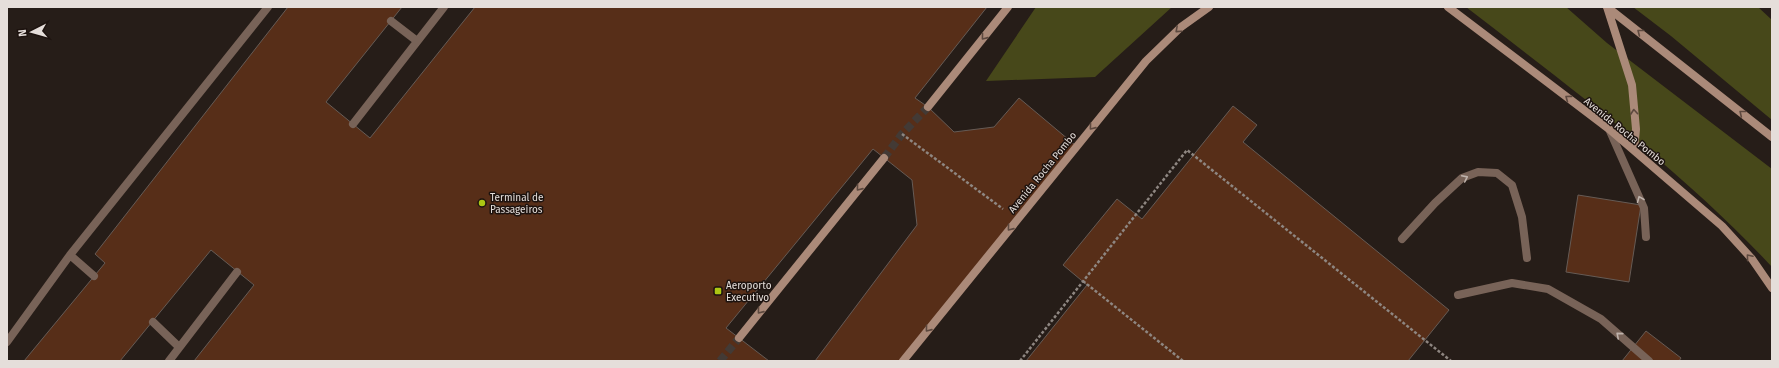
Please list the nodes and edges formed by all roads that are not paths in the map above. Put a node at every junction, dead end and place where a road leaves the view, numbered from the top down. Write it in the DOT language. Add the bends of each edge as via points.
graph roads {
  1 [pos="268,7"];
  2 [pos="444,7"];
  3 [pos="1008,7"];
  4 [pos="1209,7"];
  5 [pos="1448,7"];
  6 [pos="1607,7"];
  7 [pos="391,21"];
  8 [pos="417,41"];
  9 [pos="928,107"];
  10 [pos="353,124"];
  11 [pos="1609,129"];
  12 [pos="1772,137"];
  13 [pos="1634,150"];
  14 [pos="884,158"];
  15 [pos="1646,237"];
  16 [pos="1402,239"];
  17 [pos="70,254"];
  18 [pos="1527,258"];
  19 [pos="237,272"];
  20 [pos="94,276"];
  21 [pos="1772,288"];
  22 [pos="1458,295"];
  23 [pos="152,322"];
  24 [pos="739,338"];
  25 [pos="7,342"];
  26 [pos="179,347"];
  27 [pos="169,361"];
  28 [pos="903,361"];
  29 [pos="1649,361"];
  1 -- 17 [label="lane"];
  2 -- 8 [label="lane"];
  3 -- 9 [label="main road, one-way"];
  4 -- 28 [label="main road, Avenida Rocha Pombo, one-way" via="1181,27 1146,61"];
  11 -- 5 [label="main road, Avenida Rocha Pombo, one-way"];
  12 -- 6 [label="main road, one-way"];
  13 -- 6 [label="main road, one-way" via="1636,130 1632,85"];
  7 -- 8 [label="lane"];
  8 -- 10 [label="lane"];
  11 -- 13 [label="main road, Avenida Rocha Pombo"];
  15 -- 11 [label="lane, one-way" via="1644,208"];
  21 -- 13 [label="main road, Avenida Rocha Pombo, one-way" via="1752,259 1722,226"];
  14 -- 24 [label="main road, one-way"];
  16 -- 18 [label="lane, one-way" via="1435,202 1462,178 1478,172 1497,173 1512,185 1522,217"];
  17 -- 20 [label="lane"];
  17 -- 25 [label="lane"];
  19 -- 26 [label="lane"];
  29 -- 22 [label="lane, one-way" via="1601,319 1548,289 1512,283"];
  23 -- 26 [label="lane"];
  26 -- 27 [label="lane"];
}
